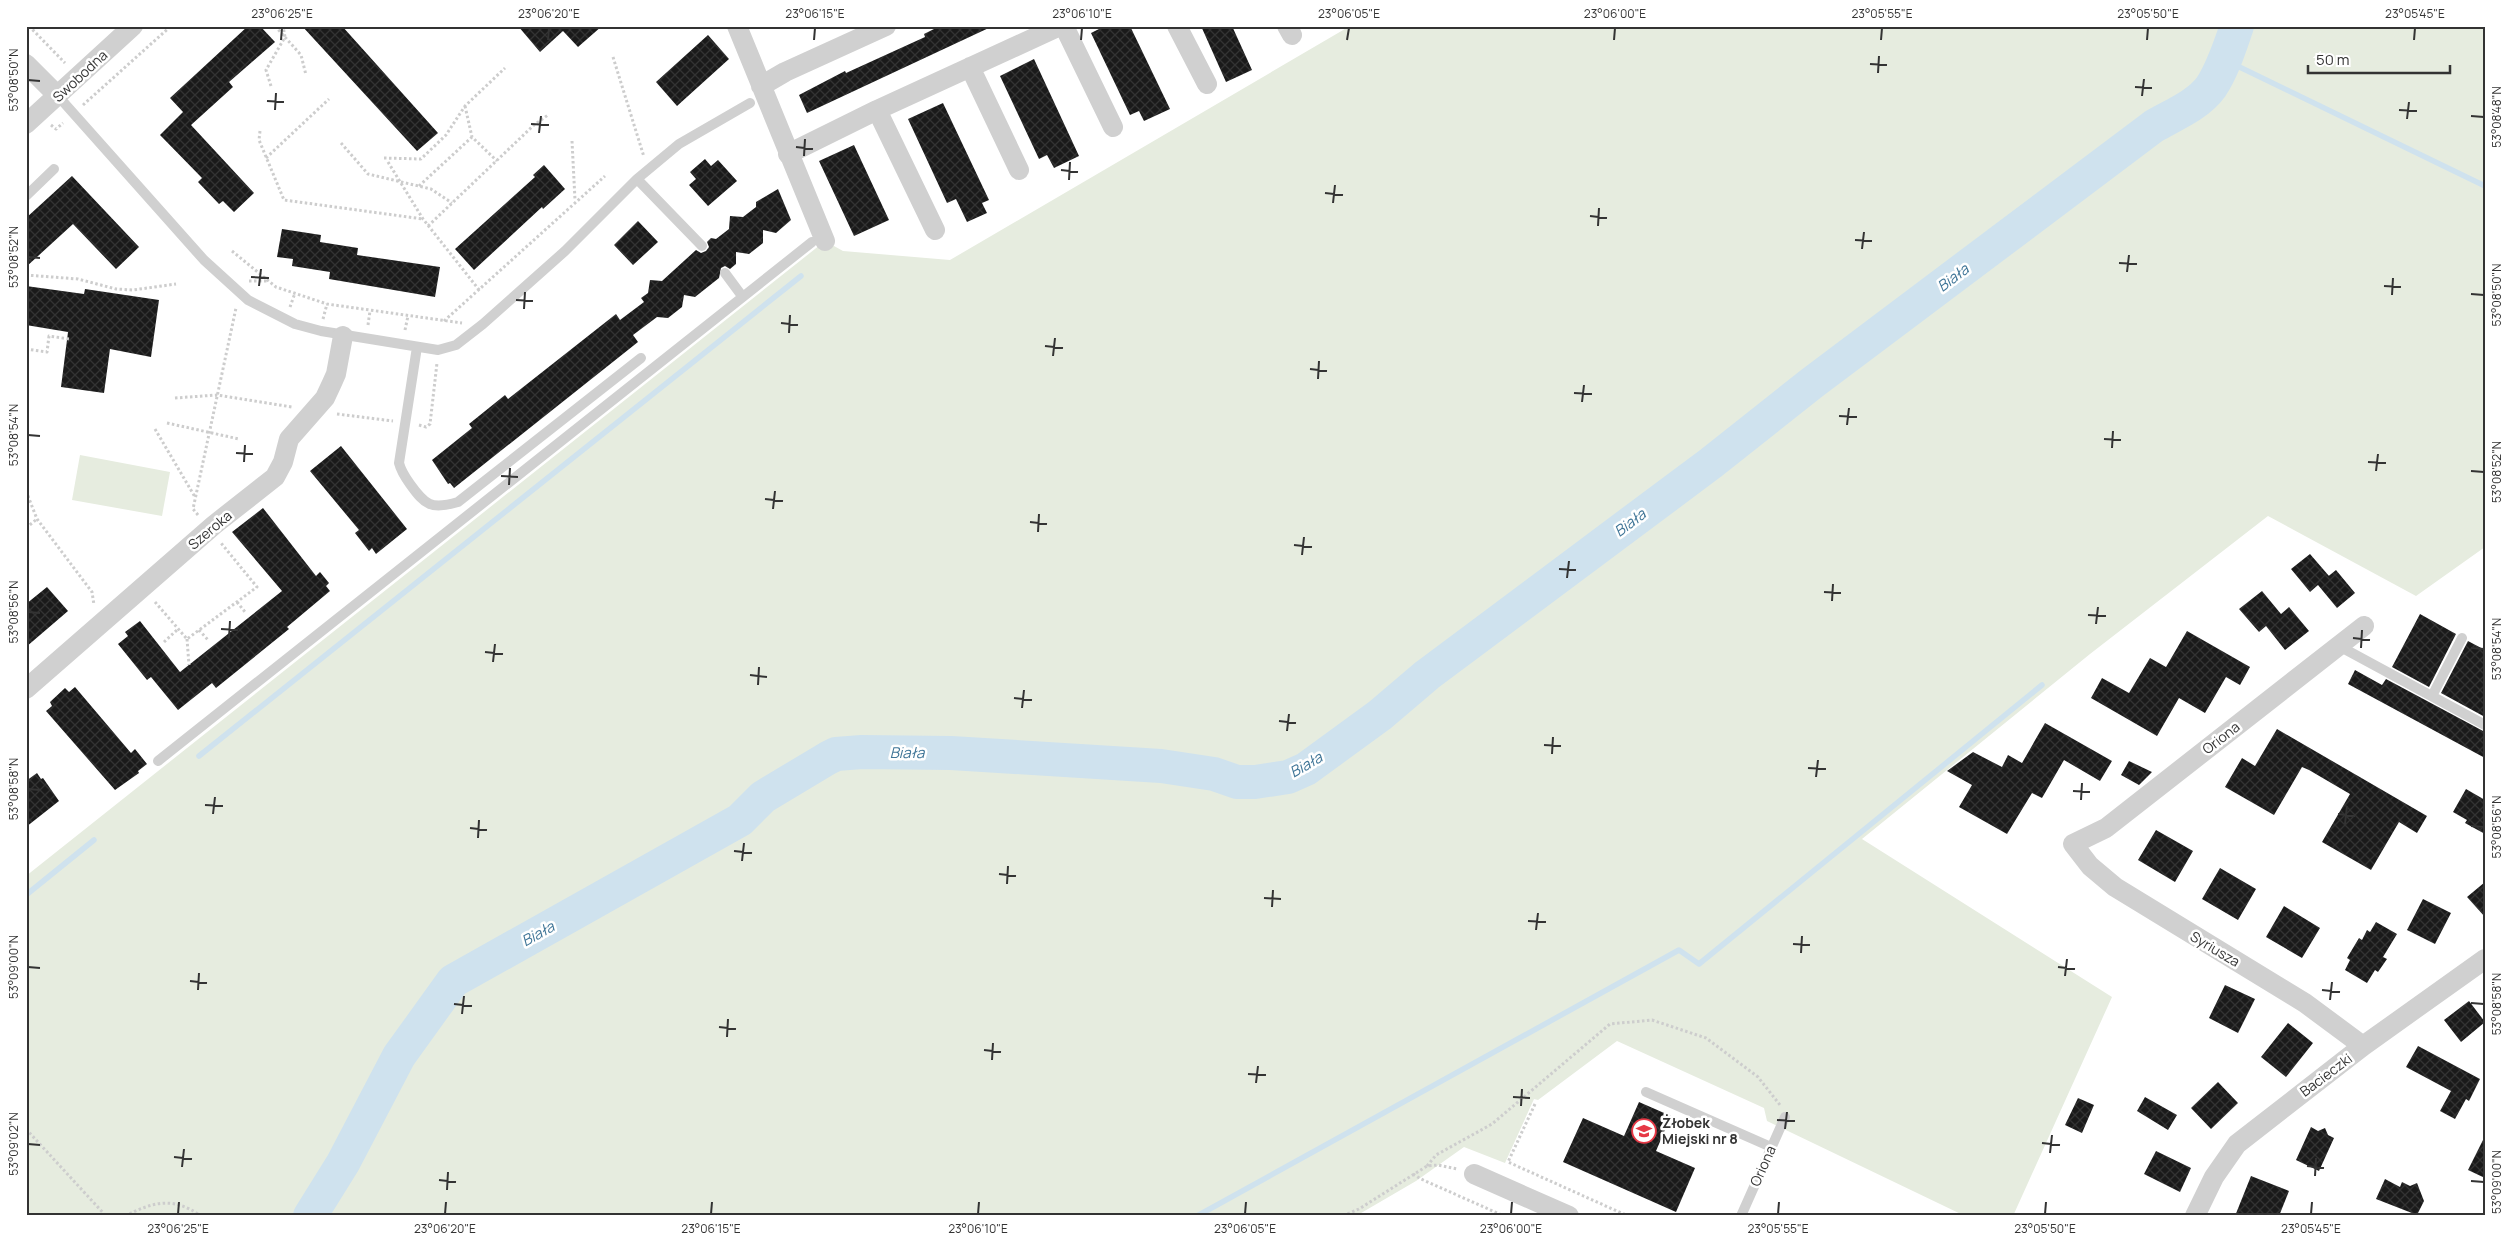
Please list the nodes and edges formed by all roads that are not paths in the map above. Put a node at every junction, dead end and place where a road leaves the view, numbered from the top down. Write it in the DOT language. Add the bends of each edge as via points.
graph roads {
  1 [pos="133,26"];
  2 [pos="737,26"];
  3 [pos="886,26"];
  4 [pos="1060,26"];
  5 [pos="1064,26"];
  6 [pos="1177,26"];
  7 [pos="26,64"];
  8 [pos="970,67"];
  9 [pos="1207,84"];
  10 [pos="762,86"];
  11 [pos="58,96"];
  12 [pos="750,103"];
  13 [pos="877,110"];
  14 [pos="26,124"];
  15 [pos="1113,127"];
  16 [pos="788,154"];
  17 [pos="54,169"];
  18 [pos="1019,170"];
  19 [pos="637,179"];
  20 [pos="26,196"];
  21 [pos="935,230"];
  22 [pos="818,242"];
  23 [pos="702,246"];
  24 [pos="725,273"];
  25 [pos="742,296"];
  26 [pos="343,336"];
  27 [pos="418,347"];
  28 [pos="641,358"];
  29 [pos="2364,626"];
  30 [pos="2462,638"];
  31 [pos="2339,646"];
  32 [pos="26,689"];
  33 [pos="2432,696"];
  34 [pos="2485,724"];
  35 [pos="158,761"];
  36 [pos="2074,844"];
  37 [pos="2485,959"];
  38 [pos="2364,1046"];
  39 [pos="1646,1092"];
  40 [pos="1785,1117"];
  41 [pos="1772,1146"];
  42 [pos="1474,1174"];
  43 [pos="1569,1216"];
  44 [pos="1741,1216"];
  45 [pos="2195,1216"];
  1 -- 11 [label="street, Swobodna"];
  2 -- 10 [label="street"];
  3 -- 10 [label="street" via="785,72"];
  4 -- 8 [label="street"];
  5 -- 15 [label="street"];
  6 -- 9 [label="street"];
  7 -- 11 [label="street"];
  8 -- 13 [label="street"];
  8 -- 18 [label="street"];
  10 -- 16 [label="street"];
  11 -- 14 [label="street, Swobodna"];
  11 -- 26 [label="lane" via="204,260 248,300 295,324"];
  12 -- 19 [label="lane" via="679,144"];
  13 -- 16 [label="street"];
  13 -- 21 [label="street"];
  16 -- 22 [label="street"];
  17 -- 20 [label="lane"];
  19 -- 23 [label="lane"];
  19 -- 27 [label="lane" via="571,245 456,345 438,350"];
  22 -- 25 [label="lane"];
  24 -- 25 [label="lane"];
  25 -- 35 [label="lane"];
  26 -- 27 [label="lane"];
  26 -- 32 [label="street, Szeroka" via="332,383 324,398 289,439 275,477 210,529"];
  27 -- 28 [label="lane" via="400,470 422,501 442,507 458,502"];
  29 -- 31 [label="street, Oriona"];
  30 -- 33 [label="lane"];
  31 -- 33 [label="lane"];
  31 -- 36 [label="street, Oriona" via="2106,828"];
  33 -- 34 [label="lane"];
  36 -- 38 [label="street, Syriusza" via="2090,866 2115,887 2304,1002"];
  37 -- 38 [label="street, Bacieczki"];
  38 -- 45 [label="street, Bacieczki" via="2236,1144 2214,1177"];
  39 -- 41 [label="lane"];
  40 -- 41 [label="lane, Oriona"];
  41 -- 44 [label="lane, Oriona"];
  42 -- 43 [label="street"];
}
